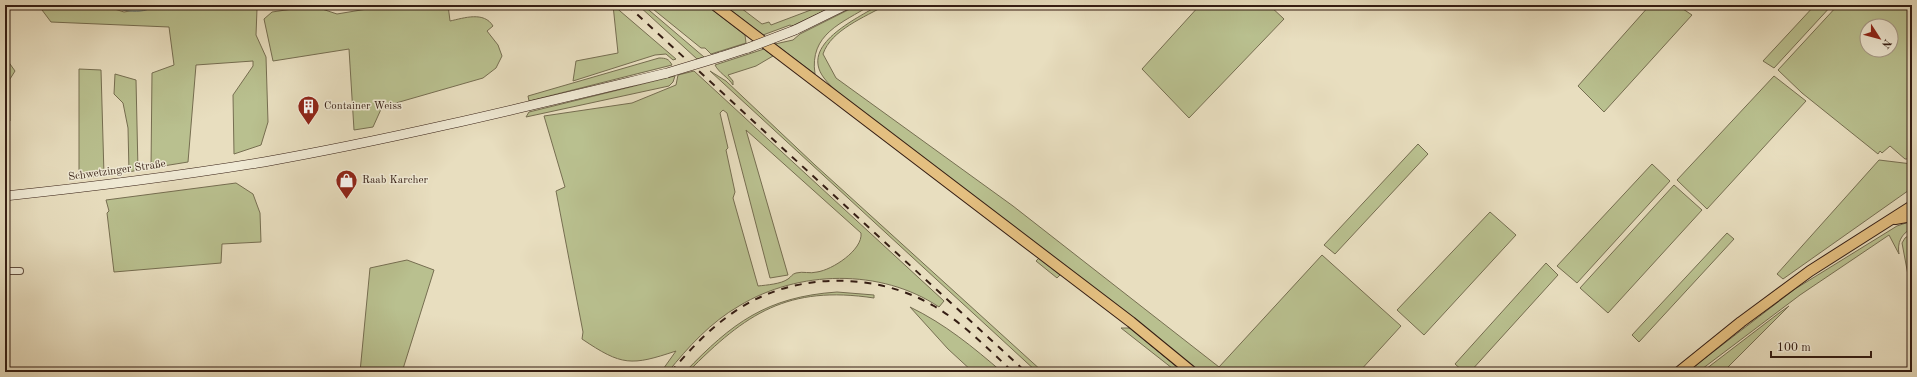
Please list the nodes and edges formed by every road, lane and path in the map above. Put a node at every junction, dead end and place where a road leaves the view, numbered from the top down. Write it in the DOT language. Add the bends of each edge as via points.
graph roads {
  1 [pos="715,5"];
  2 [pos="846,5"];
  3 [pos="5,196"];
  4 [pos="1912,206"];
  5 [pos="1912,216"];
  6 [pos="1889,220"];
  7 [pos="20,270"];
  8 [pos="5,271"];
  9 [pos="1192,372"];
  10 [pos="1678,372"];
  1 -- 9 [label="main road" via="1124,317"];
  2 -- 3 [label="main road, Schwetzinger Straße, bridge" via="795,30 720,57 503,112 264,162"];
  4 -- 6 [label="main road"];
  5 -- 6 [label="main road"];
  6 -- 10 [label="main road" via="1776,295"];
  7 -- 8 [label="street"];
}
